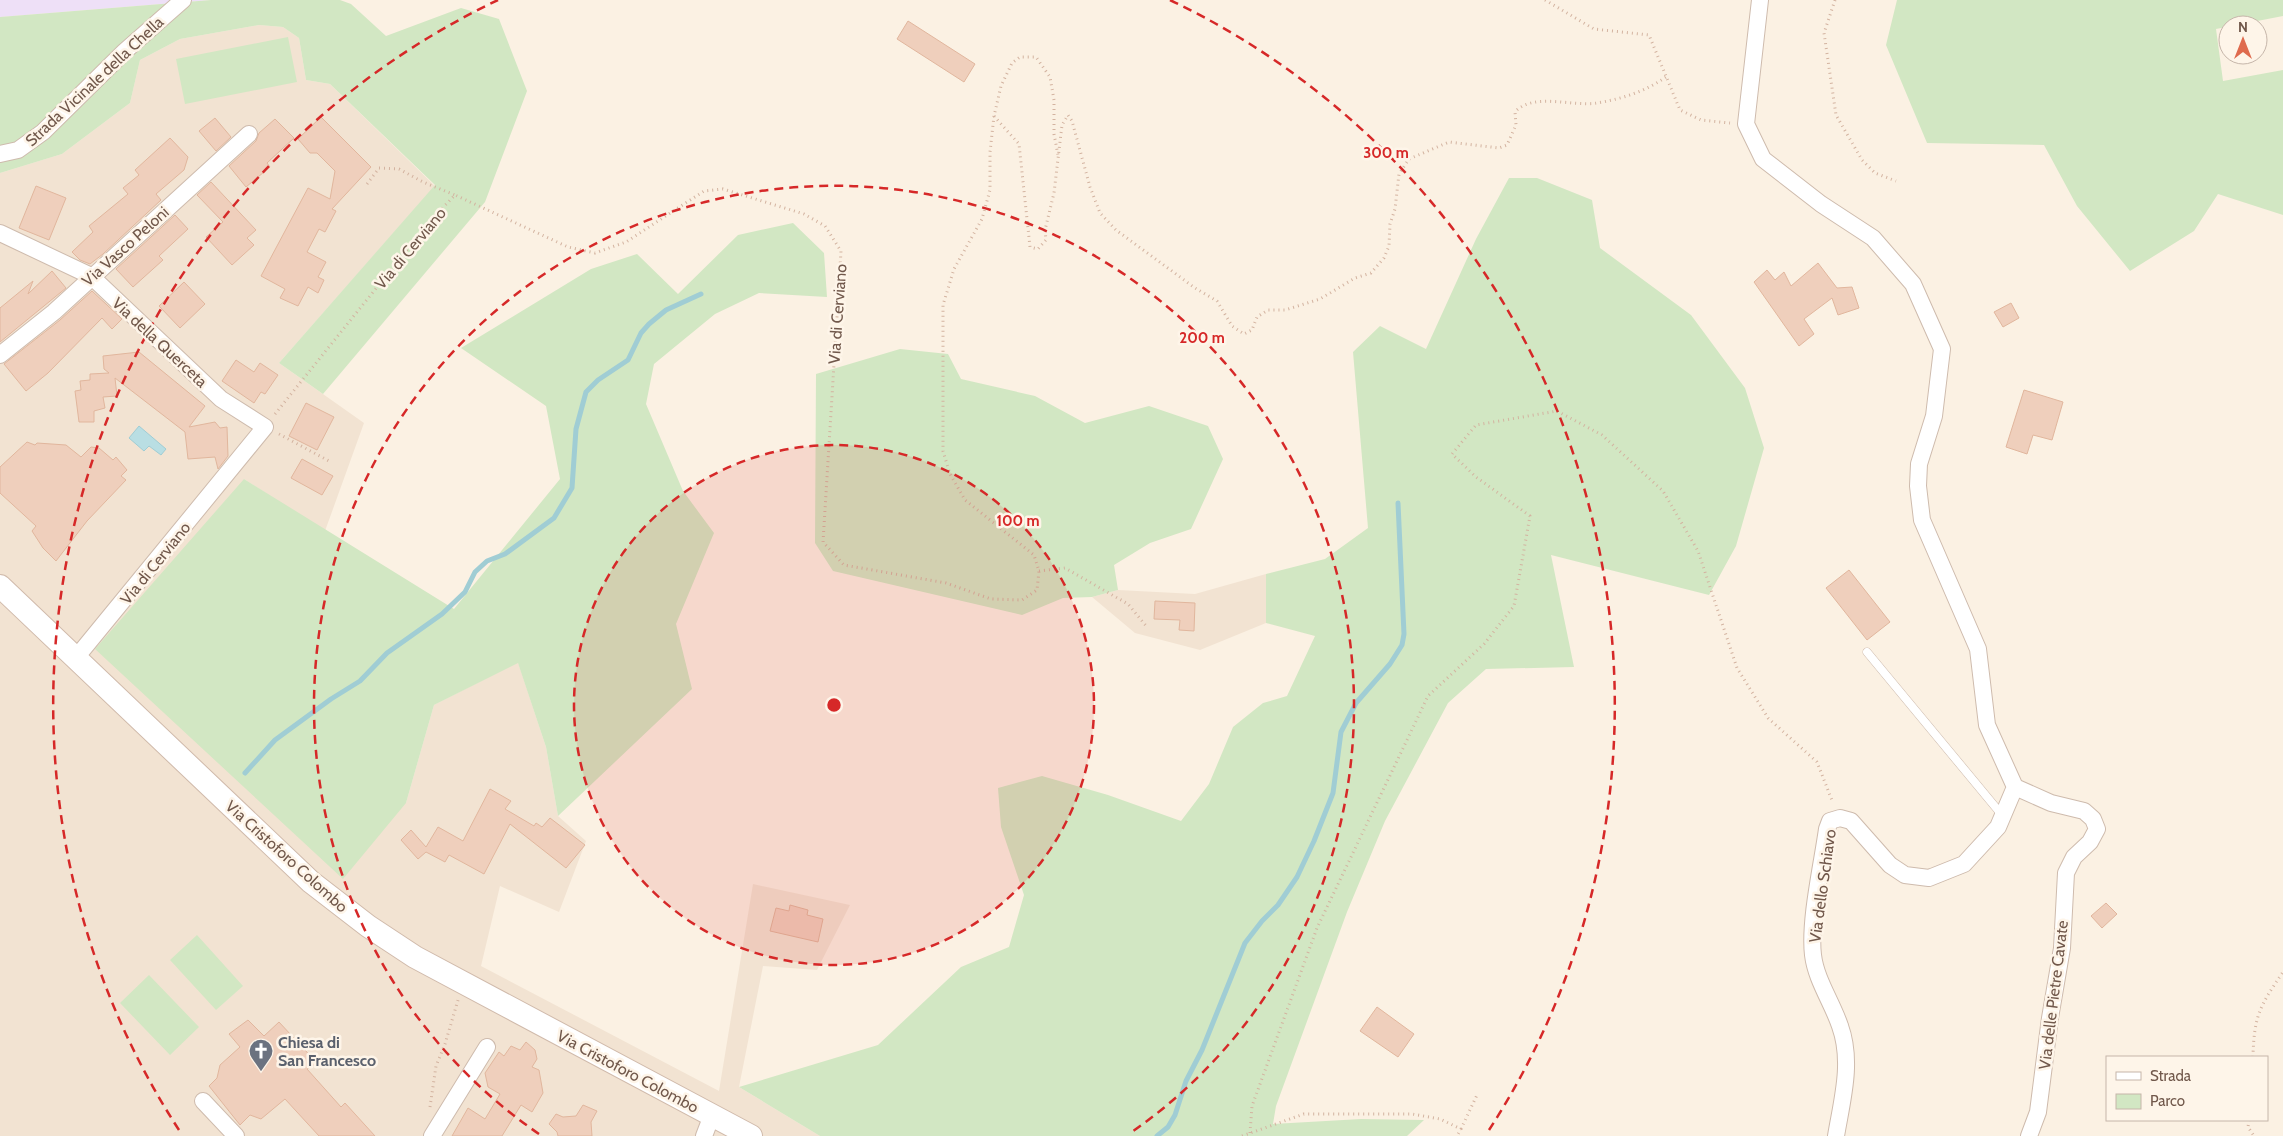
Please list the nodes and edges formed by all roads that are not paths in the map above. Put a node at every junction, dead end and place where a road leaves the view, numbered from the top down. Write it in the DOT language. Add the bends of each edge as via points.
graph roads {
  1 [pos="183,0"];
  2 [pos="1760,0"];
  3 [pos="248,134"];
  4 [pos="0,154"];
  5 [pos="0,232"];
  6 [pos="91,276"];
  7 [pos="0,355"];
  8 [pos="266,427"];
  9 [pos="0,586"];
  10 [pos="1867,652"];
  11 [pos="75,659"];
  12 [pos="2015,787"];
  13 [pos="2002,815"];
  14 [pos="487,1048"];
  15 [pos="202,1101"];
  16 [pos="712,1115"];
  17 [pos="434,1134"];
  18 [pos="236,1136"];
  19 [pos="704,1136"];
  20 [pos="751,1136"];
  21 [pos="1836,1136"];
  22 [pos="2029,1136"];
  1 -- 4 [label="street, Strada Vicinale della Chella" via="35,138 18,150"];
  2 -- 12 [label="street" via="1746,124 1763,159 1821,204 1873,238 1913,284 1942,349 1934,416 1919,464 1922,520 1978,649 1986,724"];
  3 -- 6 [label="street, Via Vasco Peloni"];
  5 -- 6 [label="street, Via della Querceta"];
  6 -- 7 [label="street, Via Vasco Peloni" via="54,312"];
  6 -- 8 [label="street, Via della Querceta" via="221,399"];
  8 -- 11 [label="street, Via di Cerviano"];
  9 -- 11 [label="main road, Via Cristoforo Colombo"];
  10 -- 13 [label="lane"];
  11 -- 16 [label="main road, Via Cristoforo Colombo" via="311,882 368,926 431,966"];
  12 -- 13 [label="street, Via dello Schiavo"];
  12 -- 22 [label="street, Via delle Pietre Cavate" via="2050,803 2084,811 2093,819 2096,829 2066,873 2062,948 2038,1112"];
  13 -- 21 [label="street, Via dello Schiavo" via="1998,827 1964,864 1930,878 1905,875 1890,865 1851,821 1840,818 1830,821 1812,934 1815,969 1841,1028 1847,1060"];
  14 -- 17 [label="street"];
  15 -- 18 [label="street"];
  16 -- 19 [label="street"];
  16 -- 20 [label="main road, Via Cristoforo Colombo"];
}
